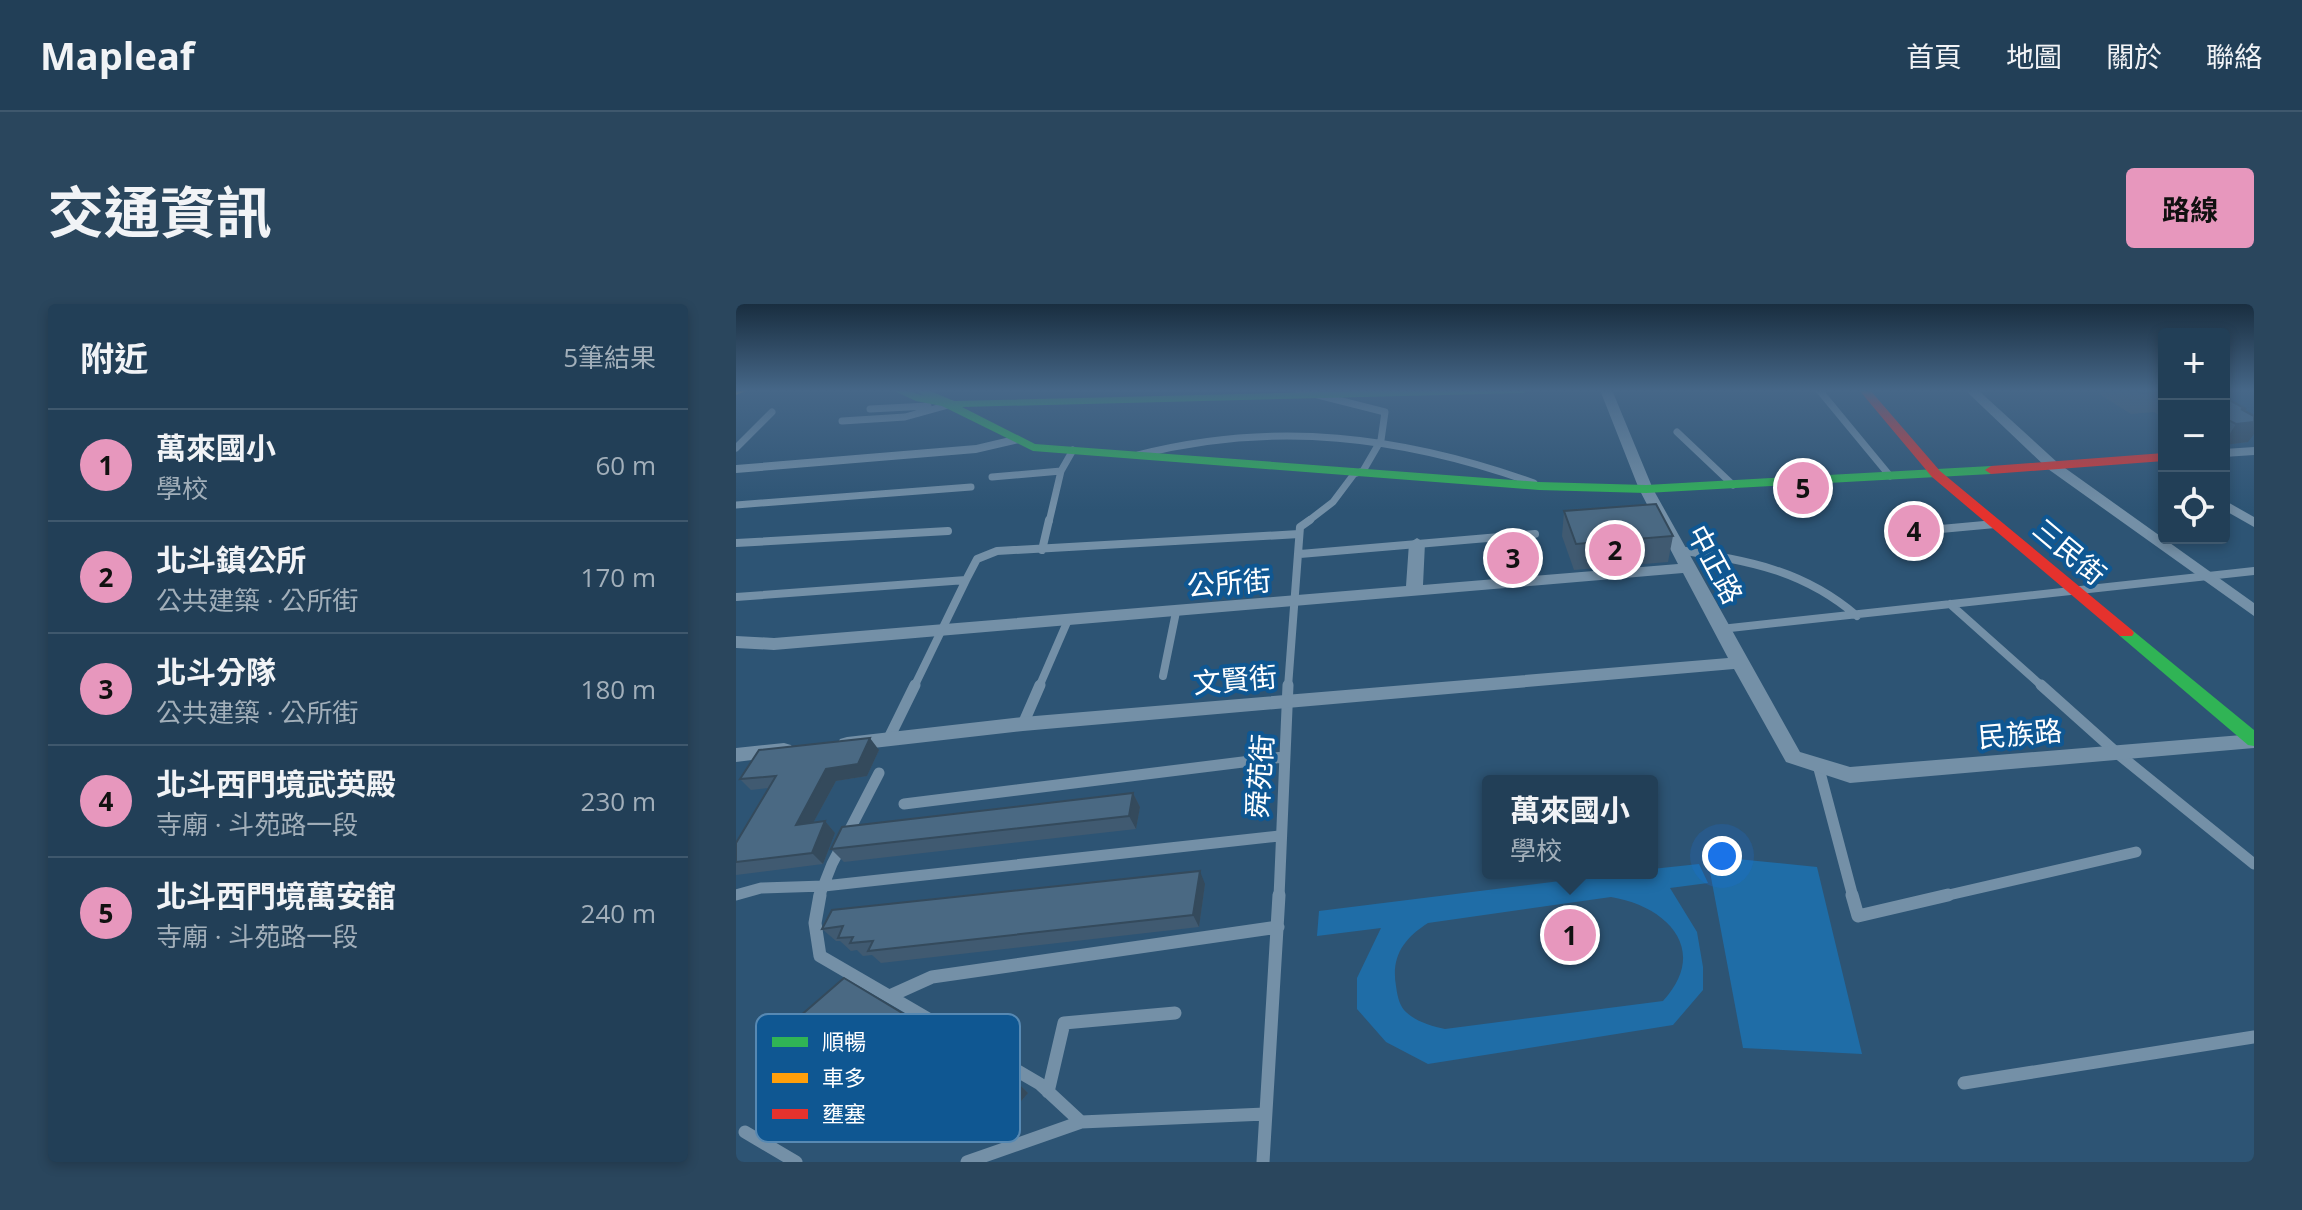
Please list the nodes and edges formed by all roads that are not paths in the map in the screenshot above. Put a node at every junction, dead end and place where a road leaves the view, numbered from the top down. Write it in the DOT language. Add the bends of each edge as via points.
graph roads {
  1 [pos="1020,430"];
  2 [pos="1026,430"];
  3 [pos="1382,430"];
  4 [pos="1622,430"];
  5 [pos="1852,430"];
  6 [pos="1898,430"];
  7 [pos="2014,430"];
  8 [pos="751,432"];
  9 [pos="1677,432"];
  10 [pos="736,433"];
  11 [pos="1381,440"];
  12 [pos="736,448"];
  13 [pos="1073,450"];
  14 [pos="2253,451"];
  15 [pos="2230,453"];
  16 [pos="1138,455"];
  17 [pos="2158,460"];
  18 [pos="2053,466"];
  19 [pos="736,469"];
  20 [pos="1061,471"];
  21 [pos="1363,471"];
  22 [pos="1936,474"];
  23 [pos="1890,476"];
  24 [pos="992,477"];
  25 [pos="1733,485"];
  26 [pos="1539,486"];
  27 [pos="971,487"];
  28 [pos="1646,489"];
  29 [pos="736,505"];
  30 [pos="2230,508"];
  31 [pos="2254,523"];
  32 [pos="1995,524"];
  33 [pos="1930,530"];
  34 [pos="948,531"];
  35 [pos="1299,534"];
  36 [pos="1535,534"];
  37 [pos="736,543"];
  38 [pos="1417,543"];
  39 [pos="1042,550"];
  40 [pos="1679,550"];
  41 [pos="1300,554"];
  42 [pos="1687,568"];
  43 [pos="2254,571"];
  44 [pos="2205,576"];
  45 [pos="966,580"];
  46 [pos="2072,589"];
  47 [pos="1414,592"];
  48 [pos="736,597"];
  49 [pos="1296,603"];
  50 [pos="1950,604"];
  51 [pos="2254,611"];
  52 [pos="1176,612"];
  53 [pos="1857,616"];
  54 [pos="1068,620"];
  55 [pos="940,629"];
  56 [pos="1721,629"];
  57 [pos="736,642"];
  58 [pos="1740,663"];
  59 [pos="1163,676"];
  60 [pos="1288,703"];
  61 [pos="1023,724"];
  62 [pos="888,740"];
  63 [pos="2254,740"];
  64 [pos="827,746"];
  65 [pos="797,749"];
  66 [pos="2117,753"];
  67 [pos="736,755"];
  68 [pos="1283,757"];
  69 [pos="1793,757"];
  70 [pos="1818,765"];
  71 [pos="879,773"];
  72 [pos="904,804"];
  73 [pos="1279,836"];
  74 [pos="2136,852"];
  75 [pos="2254,864"];
  76 [pos="824,886"];
  77 [pos="736,895"];
  78 [pos="1278,927"];
  79 [pos="892,995"];
  80 [pos="1175,1013"];
  81 [pos="923,1014"];
  82 [pos="2254,1037"];
  83 [pos="1020,1075"];
  84 [pos="1964,1083"];
  85 [pos="1048,1092"];
  86 [pos="1265,1114"];
  87 [pos="1081,1122"];
  88 [pos="745,1132"];
  89 [pos="756,1138"];
  90 [pos="762,1142"];
  91 [pos="796,1162"];
  92 [pos="967,1162"];
  93 [pos="1263,1162"];
  1 -- 19 [label="street" via="976,449"];
  2 -- 13 [label="street" via="1033,447"];
  3 -- 11 [label="lane"];
  4 -- 28 [label="street, 中正路"];
  5 -- 23 [label="lane"];
  6 -- 22 [label="street, 三民街"];
  7 -- 18 [label="street"];
  8 -- 10 [label="lane"];
  8 -- 12 [label="lane"];
  9 -- 25 [label="lane"];
  11 -- 16 [label="lane" via="1259,436 1176,443"];
  11 -- 21 [label="lane"];
  11 -- 26 [label="lane" via="1502,471"];
  13 -- 16 [label="street"];
  13 -- 20 [label="lane"];
  14 -- 15 [label="street"];
  16 -- 21 [label="street"];
  17 -- 18 [label="street"];
  18 -- 22 [label="street"];
  18 -- 44 [label="street"];
  20 -- 24 [label="lane"];
  20 -- 39 [label="lane"];
  21 -- 26 [label="street"];
  21 -- 35 [label="lane" via="1300,527"];
  22 -- 23 [label="street"];
  22 -- 32 [label="street, 三民街"];
  23 -- 25 [label="street"];
  25 -- 28 [label="street"];
  26 -- 28 [label="street"];
  27 -- 29 [label="lane"];
  28 -- 40 [label="street, 中正路"];
  30 -- 31 [label="street"];
  32 -- 33 [label="lane"];
  32 -- 46 [label="street, 三民街"];
  34 -- 37 [label="lane"];
  35 -- 39 [label="lane"];
  35 -- 41 [label="lane, 舜苑街"];
  36 -- 38 [label="lane"];
  38 -- 41 [label="lane"];
  38 -- 47 [label="street"];
  39 -- 45 [label="lane" via="997,551 977,559"];
  40 -- 42 [label="street, 中正路"];
  40 -- 53 [label="lane" via="1774,565 1839,598"];
  41 -- 49 [label="lane, 舜苑街"];
  42 -- 47 [label="street, 公所街"];
  42 -- 56 [label="street, 中正路"];
  43 -- 44 [label="lane"];
  44 -- 46 [label="lane"];
  44 -- 51 [label="street"];
  45 -- 48 [label="lane"];
  45 -- 55 [label="lane"];
  46 -- 50 [label="lane"];
  46 -- 63 [label="street, 三民街"];
  47 -- 49 [label="street, 公所街"];
  49 -- 52 [label="street, 公所街"];
  49 -- 60 [label="lane, 舜苑街"];
  50 -- 53 [label="lane"];
  50 -- 66 [label="lane"];
  52 -- 54 [label="street, 公所街"];
  52 -- 59 [label="lane"];
  53 -- 56 [label="lane"];
  54 -- 55 [label="street, 公所街"];
  54 -- 61 [label="lane"];
  55 -- 57 [label="street, 公所街" via="774,644"];
  55 -- 62 [label="lane"];
  56 -- 58 [label="street, 中正路"];
  58 -- 60 [label="street, 文賢街"];
  58 -- 69 [label="street, 中正路"];
  60 -- 61 [label="street, 文賢街"];
  60 -- 68 [label="lane, 舜苑街"];
  61 -- 62 [label="street, 文賢街"];
  62 -- 64 [label="street, 文賢街"];
  63 -- 66 [label="street, 民族路"];
  65 -- 67 [label="street"];
  66 -- 70 [label="street, 民族路" via="1850,775"];
  66 -- 75 [label="lane"];
  68 -- 72 [label="lane"];
  68 -- 73 [label="lane, 舜苑街"];
  69 -- 70 [label="street, 民族路"];
  70 -- 74 [label="lane" via="1858,916"];
  71 -- 76 [label="lane"];
  73 -- 76 [label="lane"];
  73 -- 78 [label="lane, 舜苑街"];
  76 -- 77 [label="lane" via="761,888"];
  76 -- 79 [label="lane" via="815,917 820,956"];
  78 -- 79 [label="lane" via="932,977"];
  78 -- 86 [label="lane, 舜苑街"];
  79 -- 81 [label="lane"];
  80 -- 85 [label="lane" via="1064,1023"];
  82 -- 84 [label="lane"];
  83 -- 85 [label="lane"];
  85 -- 87 [label="lane"];
  86 -- 87 [label="lane"];
  86 -- 93 [label="lane, 舜苑街"];
  87 -- 92 [label="lane"];
  88 -- 89 [label="lane"];
  90 -- 91 [label="lane"];
}
